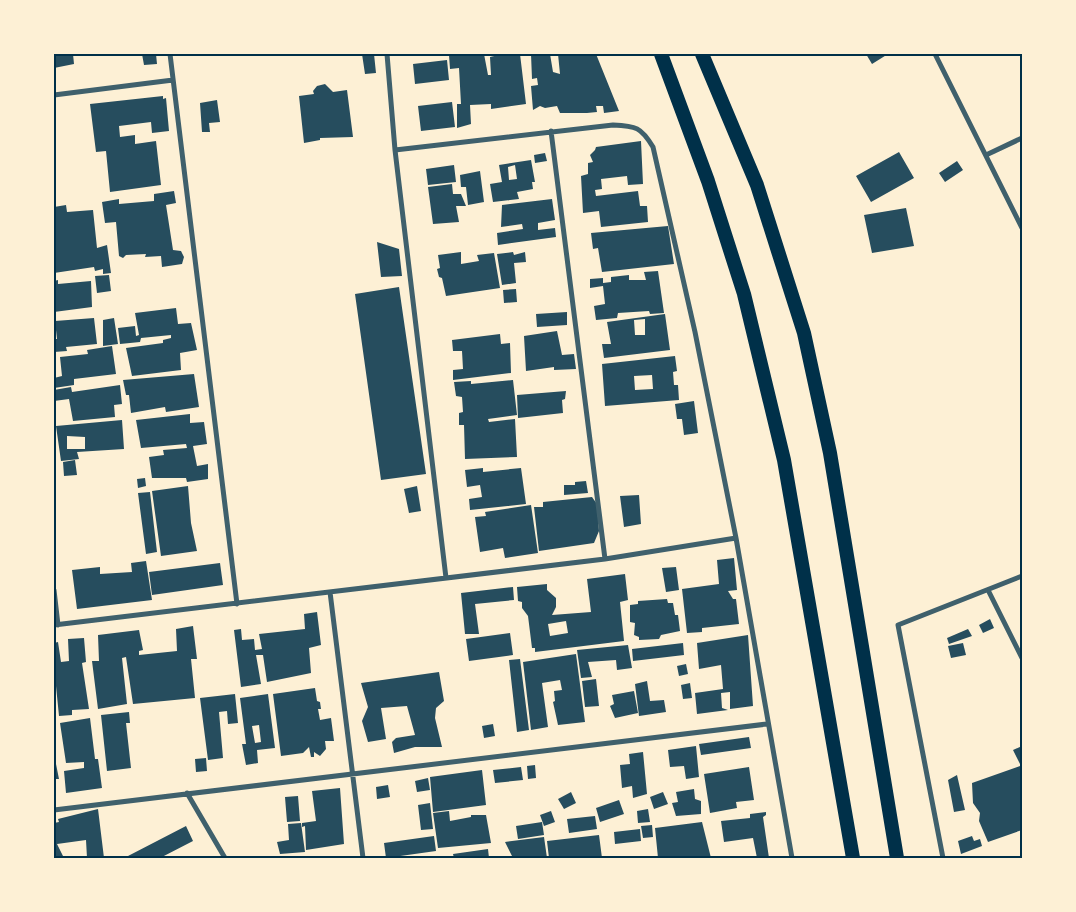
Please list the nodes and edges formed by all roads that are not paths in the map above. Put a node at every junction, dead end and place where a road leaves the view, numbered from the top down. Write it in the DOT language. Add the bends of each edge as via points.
graph roads {
  1 [pos="170,54"];
  2 [pos="387,54"];
  3 [pos="661,54"];
  4 [pos="702,54"];
  5 [pos="935,54"];
  6 [pos="173,80"];
  7 [pos="54,95"];
  8 [pos="551,132"];
  9 [pos="1022,138"];
  10 [pos="395,150"];
  11 [pos="986,155"];
  12 [pos="1022,228"];
  13 [pos="736,538"];
  14 [pos="605,559"];
  15 [pos="1022,576"];
  16 [pos="446,578"];
  17 [pos="54,590"];
  18 [pos="988,590"];
  19 [pos="330,592"];
  20 [pos="236,604"];
  21 [pos="56,625"];
  22 [pos="1022,658"];
  23 [pos="767,724"];
  24 [pos="352,774"];
  25 [pos="187,793"];
  26 [pos="54,810"];
  27 [pos="225,858"];
  28 [pos="363,858"];
  29 [pos="792,858"];
  30 [pos="853,858"];
  31 [pos="897,858"];
  32 [pos="943,858"];
  1 -- 6 [label="street"];
  2 -- 10 [label="street"];
  3 -- 30 [label="highway" via="708,180 744,294 771,404 784,460"];
  4 -- 31 [label="highway" via="757,185 804,333 830,453"];
  5 -- 11 [label="street"];
  6 -- 7 [label="street"];
  6 -- 20 [label="street"];
  8 -- 10 [label="street"];
  8 -- 13 [label="street" via="613,125 634,126 645,133 653,147 696,332"];
  8 -- 14 [label="street"];
  9 -- 11 [label="street"];
  10 -- 16 [label="street"];
  11 -- 12 [label="street"];
  13 -- 14 [label="street"];
  13 -- 23 [label="street"];
  14 -- 16 [label="street"];
  15 -- 18 [label="street"];
  16 -- 19 [label="street"];
  17 -- 21 [label="street"];
  18 -- 22 [label="street"];
  18 -- 32 [label="street" via="898,625"];
  19 -- 20 [label="street"];
  19 -- 24 [label="street"];
  20 -- 21 [label="street"];
  23 -- 24 [label="street"];
  23 -- 29 [label="street"];
  24 -- 25 [label="street"];
  24 -- 28 [label="street"];
  25 -- 26 [label="street"];
  25 -- 27 [label="street"];
}
